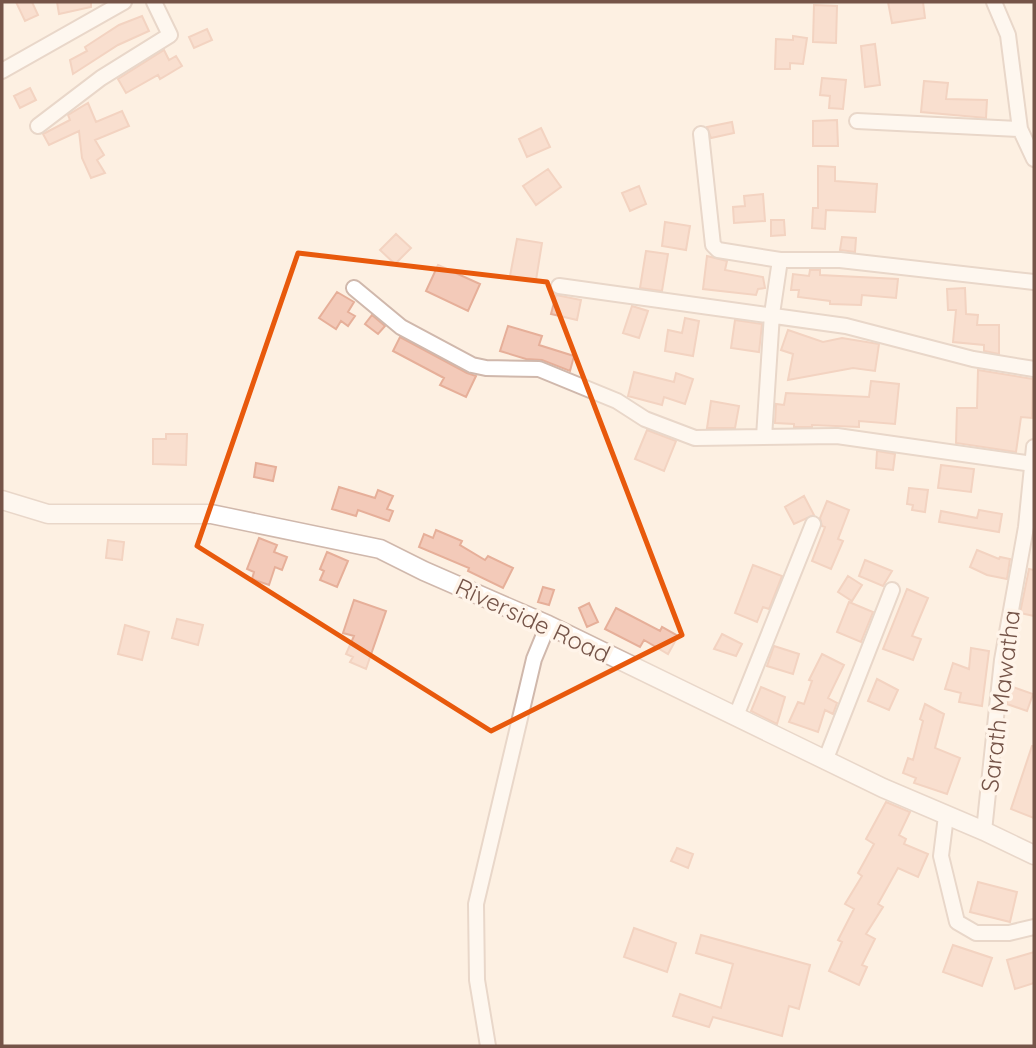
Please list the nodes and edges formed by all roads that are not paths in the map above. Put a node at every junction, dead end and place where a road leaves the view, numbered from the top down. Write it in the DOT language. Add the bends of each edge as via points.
graph roads {
  1 [pos="124,2"];
  2 [pos="153,2"];
  3 [pos="995,2"];
  4 [pos="2,71"];
  5 [pos="857,121"];
  6 [pos="38,126"];
  7 [pos="1020,129"];
  8 [pos="701,134"];
  9 [pos="1034,159"];
  10 [pos="780,260"];
  11 [pos="1034,282"];
  12 [pos="559,286"];
  13 [pos="355,288"];
  14 [pos="772,314"];
  15 [pos="1034,369"];
  16 [pos="764,437"];
  17 [pos="1034,447"];
  18 [pos="1032,464"];
  19 [pos="2,500"];
  20 [pos="813,524"];
  21 [pos="892,590"];
  22 [pos="548,625"];
  23 [pos="736,716"];
  24 [pos="825,761"];
  25 [pos="947,816"];
  26 [pos="984,831"];
  27 [pos="1034,855"];
  28 [pos="1034,927"];
  29 [pos="488,1046"];
  1 -- 4 [label="street"];
  2 -- 6 [label="street" via="170,35 101,78"];
  3 -- 7 [label="street" via="1007,35"];
  5 -- 7 [label="street"];
  7 -- 9 [label="street"];
  8 -- 10 [label="street" via="713,245 718,250"];
  10 -- 11 [label="street" via="841,260"];
  10 -- 14 [label="street"];
  12 -- 14 [label="street"];
  13 -- 16 [label="street" via="401,327 472,365 539,369 695,438"];
  14 -- 15 [label="street"];
  14 -- 16 [label="street"];
  16 -- 18 [label="street" via="837,436"];
  17 -- 18 [label="street, Sarath Mawatha"];
  18 -- 26 [label="street, Sarath Mawatha" via="1026,527 1002,660"];
  19 -- 22 [label="street, Riverside Road" via="48,514 211,514 380,549"];
  20 -- 23 [label="street"];
  21 -- 24 [label="street"];
  22 -- 23 [label="street, Riverside Road"];
  22 -- 29 [label="street" via="534,659 476,904 477,979"];
  23 -- 24 [label="street, Riverside Road"];
  24 -- 25 [label="street, Riverside Road"];
  25 -- 26 [label="street, Riverside Road"];
  25 -- 28 [label="street" via="941,856 957,922 976,933"];
  26 -- 27 [label="street, Riverside Road"];
}
